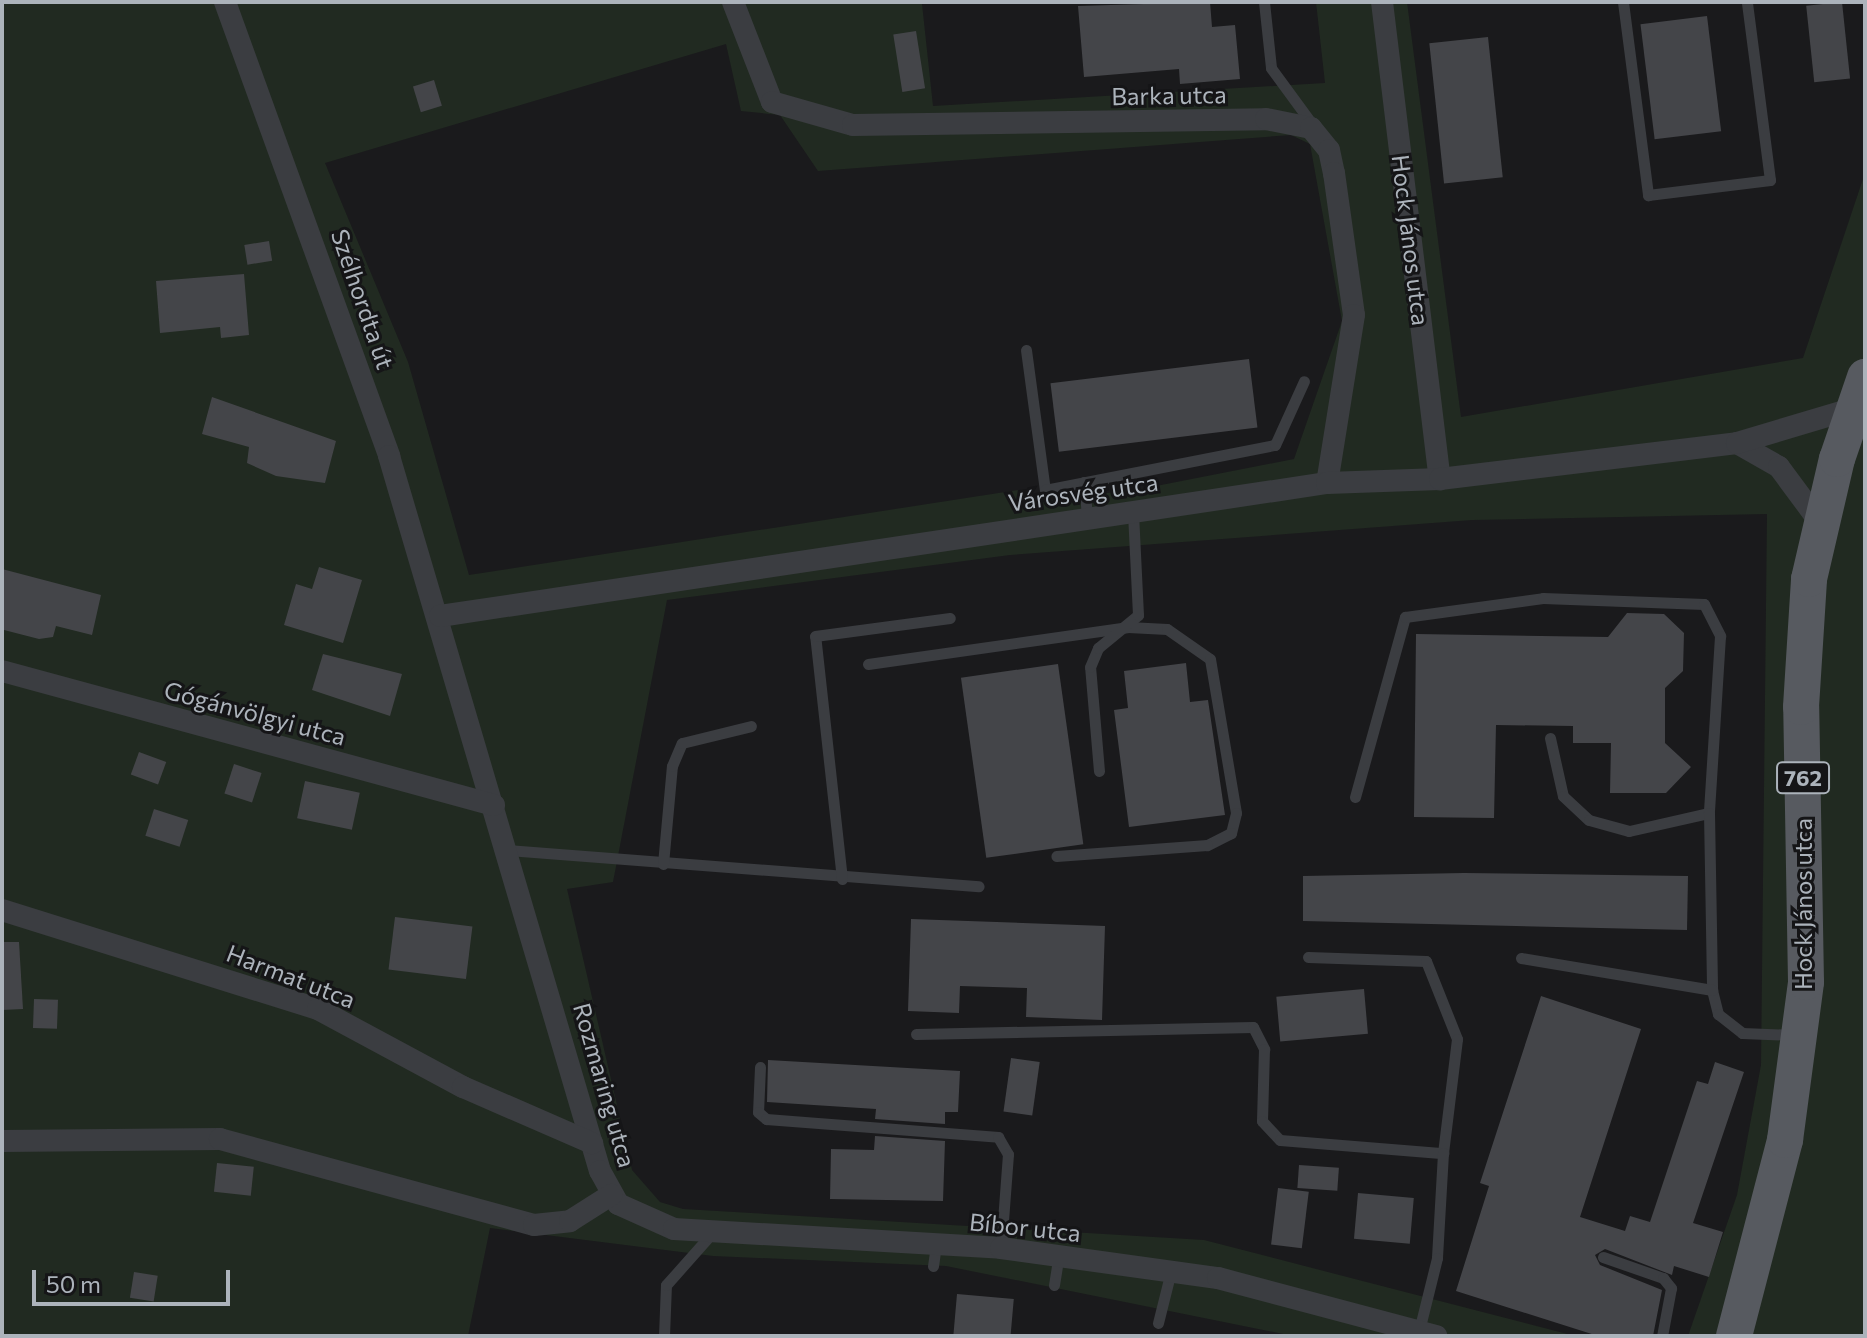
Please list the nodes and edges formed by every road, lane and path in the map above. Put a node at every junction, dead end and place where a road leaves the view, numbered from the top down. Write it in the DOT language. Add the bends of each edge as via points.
graph roads {
  1 [pos="225,2"];
  2 [pos="733,2"];
  3 [pos="1264,2"];
  4 [pos="1382,2"];
  5 [pos="1623,2"];
  6 [pos="1747,2"];
  7 [pos="1322,138"];
  8 [pos="1026,350"];
  9 [pos="1304,381"];
  10 [pos="1858,393"];
  11 [pos="1737,443"];
  12 [pos="1440,479"];
  13 [pos="1084,482"];
  14 [pos="1327,483"];
  15 [pos="1133,511"];
  16 [pos="1087,517"];
  17 [pos="1819,521"];
  18 [pos="440,616"];
  19 [pos="950,618"];
  20 [pos="1128,627"];
  21 [pos="868,664"];
  22 [pos="2,671"];
  23 [pos="751,726"];
  24 [pos="1550,738"];
  25 [pos="1099,771"];
  26 [pos="1355,797"];
  27 [pos="494,805"];
  28 [pos="1709,813"];
  29 [pos="507,850"];
  30 [pos="1056,856"];
  31 [pos="663,864"];
  32 [pos="842,879"];
  33 [pos="979,886"];
  34 [pos="2,910"];
  35 [pos="1308,957"];
  36 [pos="1521,958"];
  37 [pos="1712,990"];
  38 [pos="916,1034"];
  39 [pos="1800,1036"];
  40 [pos="760,1067"];
  41 [pos="2,1141"];
  42 [pos="592,1143"];
  43 [pos="1443,1153"];
  44 [pos="611,1195"];
  45 [pos="713,1232"];
  46 [pos="1001,1248"];
  47 [pos="1059,1255"];
  48 [pos="1603,1257"];
  49 [pos="1171,1271"];
  50 [pos="1054,1285"];
  51 [pos="1158,1323"];
  52 [pos="1424,1334"];
  53 [pos="664,1336"];
  54 [pos="1662,1336"];
  55 [pos="1734,1336"];
  1 -- 18 [label="street, Szélhordta út" via="340,307"];
  2 -- 7 [label="street, Barka utca" via="772,102 812,115 928,127 1266,119 1295,121"];
  3 -- 7 [label="lane" via="1271,68"];
  4 -- 12 [label="street, Hock János utca"];
  5 -- 6 [label="lane" via="1648,195 1770,180"];
  7 -- 14 [label="street" via="1334,173 1355,335"];
  8 -- 13 [label="lane" via="1045,490"];
  9 -- 13 [label="lane" via="1275,445"];
  10 -- 11 [label="street, Városvég utca"];
  10 -- 17 [label="main road, Hock János utca / 762"];
  11 -- 12 [label="street, Városvég utca"];
  11 -- 17 [label="street" via="1779,467"];
  12 -- 14 [label="street, Városvég utca"];
  13 -- 16 [label="lane"];
  14 -- 15 [label="street, Városvég utca"];
  15 -- 16 [label="street, Városvég utca"];
  15 -- 20 [label="lane" via="1141,600"];
  16 -- 18 [label="street, Városvég utca"];
  17 -- 39 [label="main road, Hock János utca / 762" via="1803,632"];
  18 -- 27 [label="street, Rozmaring utca"];
  19 -- 32 [label="lane" via="815,636"];
  20 -- 21 [label="lane"];
  20 -- 25 [label="lane" via="1098,648 1090,667"];
  20 -- 30 [label="lane" via="1167,629 1210,659 1236,813 1231,833 1207,845"];
  22 -- 27 [label="street, Gógánvölgyi utca"];
  23 -- 31 [label="lane" via="682,743 672,766"];
  24 -- 28 [label="lane" via="1563,796 1589,820 1629,831"];
  26 -- 28 [label="lane" via="1405,617 1543,598 1680,598 1704,604 1720,636"];
  27 -- 29 [label="street, Rozmaring utca"];
  28 -- 37 [label="lane"];
  29 -- 31 [label="lane"];
  29 -- 42 [label="street, Rozmaring utca"];
  31 -- 32 [label="lane"];
  32 -- 33 [label="lane"];
  34 -- 42 [label="street, Harmat utca" via="318,1009 463,1087"];
  35 -- 43 [label="lane" via="1426,961 1457,1039"];
  36 -- 37 [label="lane"];
  37 -- 39 [label="lane" via="1718,1014 1742,1033"];
  38 -- 43 [label="lane" via="1246,1024 1262,1039 1262,1121 1280,1140"];
  39 -- 55 [label="main road, Hock János utca / 762" via="1768,1221"];
  40 -- 46 [label="lane" via="758,1112 766,1119 998,1137 1008,1154"];
  41 -- 44 [label="street, Rozmaring utca" via="220,1139 534,1225 570,1221"];
  42 -- 44 [label="street, Rozmaring utca"];
  43 -- 52 [label="lane" via="1437,1258"];
  44 -- 45 [label="street, Bíbor utca" via="646,1222"];
  45 -- 46 [label="street, Bíbor utca" via="934,1255"];
  45 -- 53 [label="lane" via="666,1285"];
  46 -- 47 [label="street, Bíbor utca"];
  47 -- 49 [label="street, Bíbor utca"];
  47 -- 50 [label="lane"];
  48 -- 54 [label="lane" via="1663,1278 1671,1288"];
  49 -- 51 [label="lane"];
  49 -- 52 [label="street, Bíbor utca"];
}
